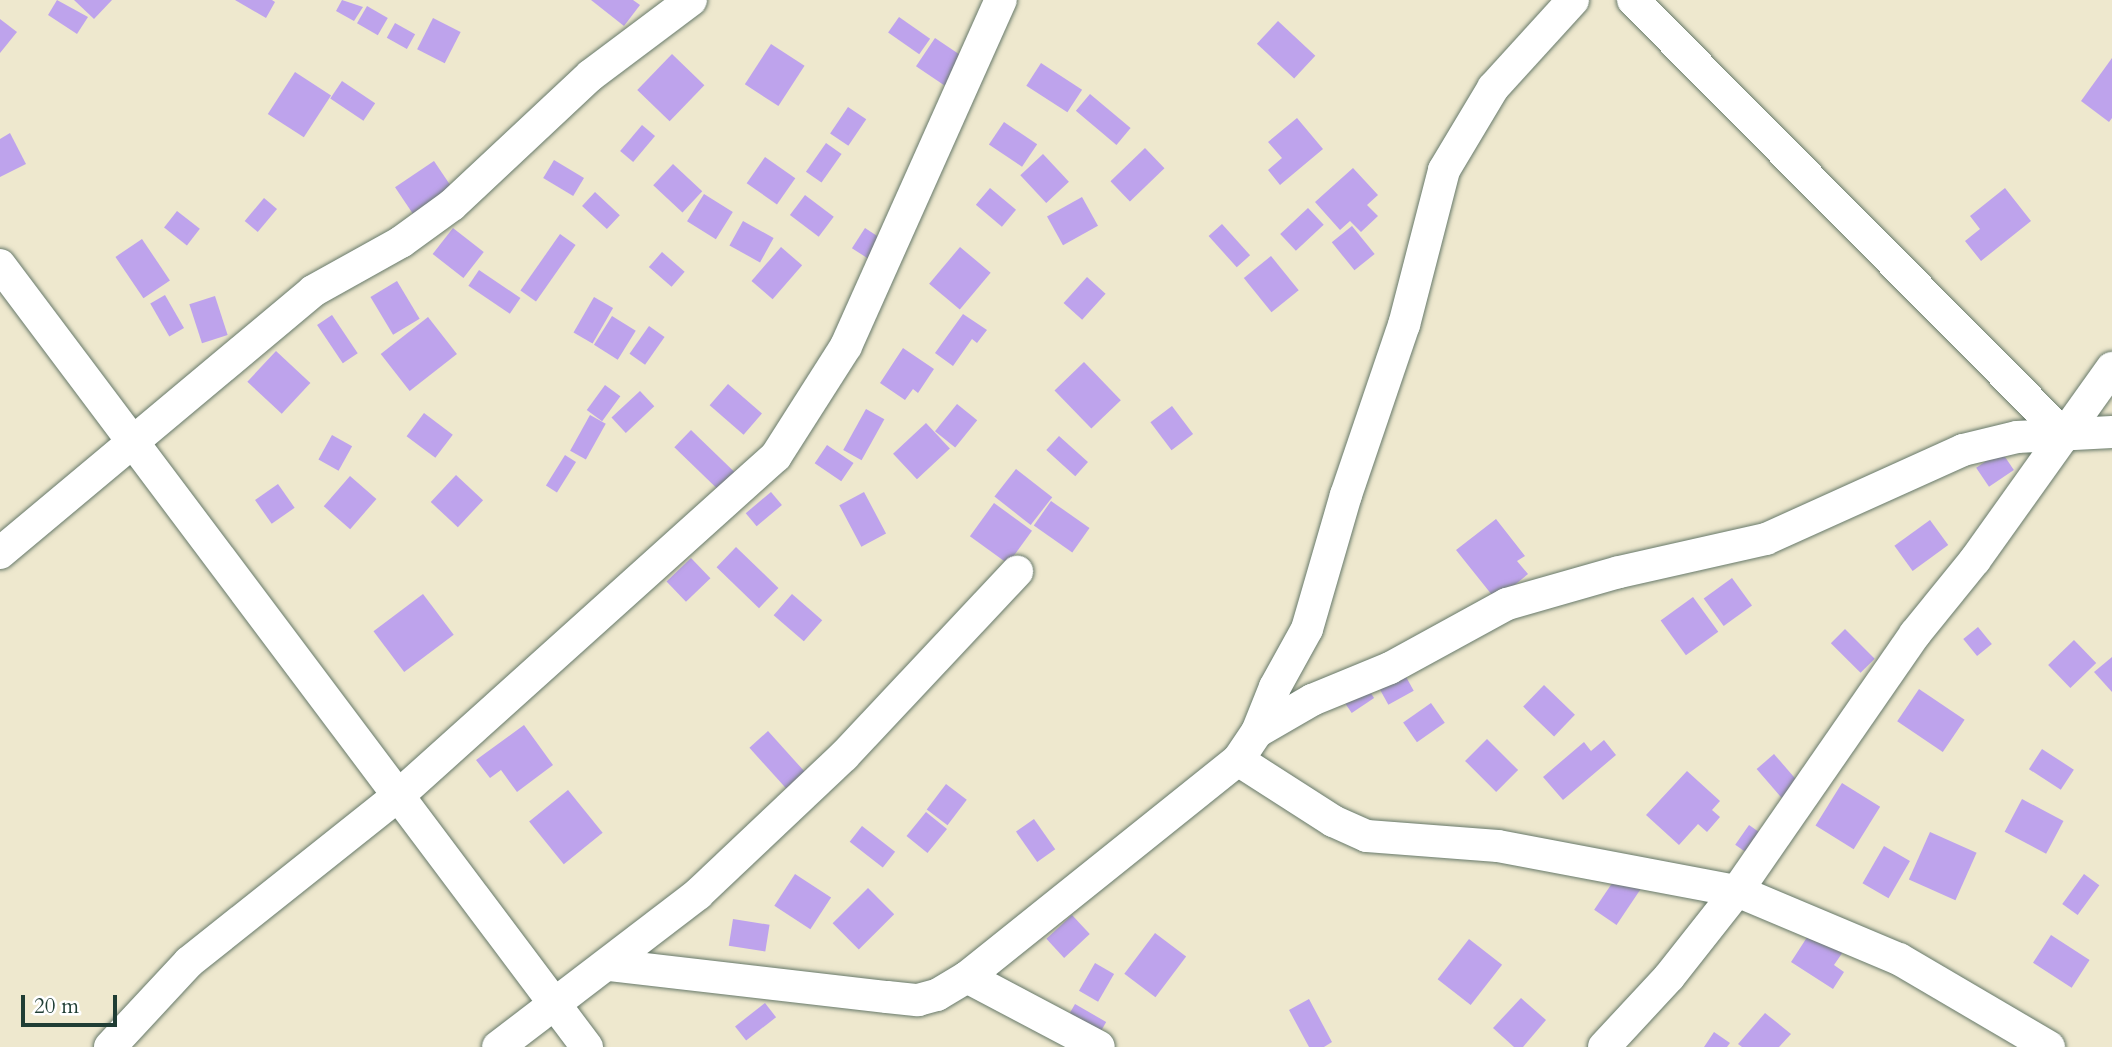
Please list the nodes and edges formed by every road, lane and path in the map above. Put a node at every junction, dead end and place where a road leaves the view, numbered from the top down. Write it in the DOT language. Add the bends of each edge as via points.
graph roads {
  1 [pos="691,0"];
  2 [pos="1001,0"];
  3 [pos="1573,0"];
  4 [pos="1633,0"];
  5 [pos="0,265"];
  6 [pos="2112,368"];
  7 [pos="2112,432"];
  8 [pos="2065,436"];
  9 [pos="133,444"];
  10 [pos="0,553"];
  11 [pos="1017,572"];
  12 [pos="1257,732"];
  13 [pos="1238,760"];
  14 [pos="398,796"];
  15 [pos="1737,891"];
  16 [pos="610,965"];
  17 [pos="967,977"];
  18 [pos="555,1005"];
  19 [pos="110,1047"];
  20 [pos="498,1047"];
  21 [pos="587,1047"];
  22 [pos="1098,1047"];
  23 [pos="1604,1047"];
  24 [pos="2049,1047"];
  1 -- 9 [label="street" via="591,75 452,205 401,242 313,291"];
  2 -- 14 [label="street" via="846,346 795,433 752,479"];
  3 -- 12 [label="street" via="1493,88 1444,170 1404,325 1346,495 1315,608"];
  4 -- 8 [label="street"];
  5 -- 9 [label="street"];
  6 -- 8 [label="street"];
  7 -- 8 [label="street"];
  8 -- 12 [label="street" via="2017,437 1963,450 1766,539 1619,572 1507,604 1390,668 1312,700"];
  8 -- 15 [label="street" via="1915,634"];
  9 -- 10 [label="street"];
  9 -- 14 [label="street"];
  11 -- 16 [label="street" via="844,756 698,894"];
  12 -- 13 [label="street"];
  13 -- 15 [label="street" via="1333,821 1367,836 1498,846"];
  13 -- 17 [label="street"];
  14 -- 18 [label="street"];
  14 -- 19 [label="street" via="189,962"];
  15 -- 23 [label="street" via="1669,977"];
  15 -- 24 [label="street" via="1899,959"];
  16 -- 17 [label="street" via="918,1000 937,995"];
  16 -- 18 [label="street"];
  17 -- 22 [label="street"];
  18 -- 20 [label="street"];
  18 -- 21 [label="street"];
}
